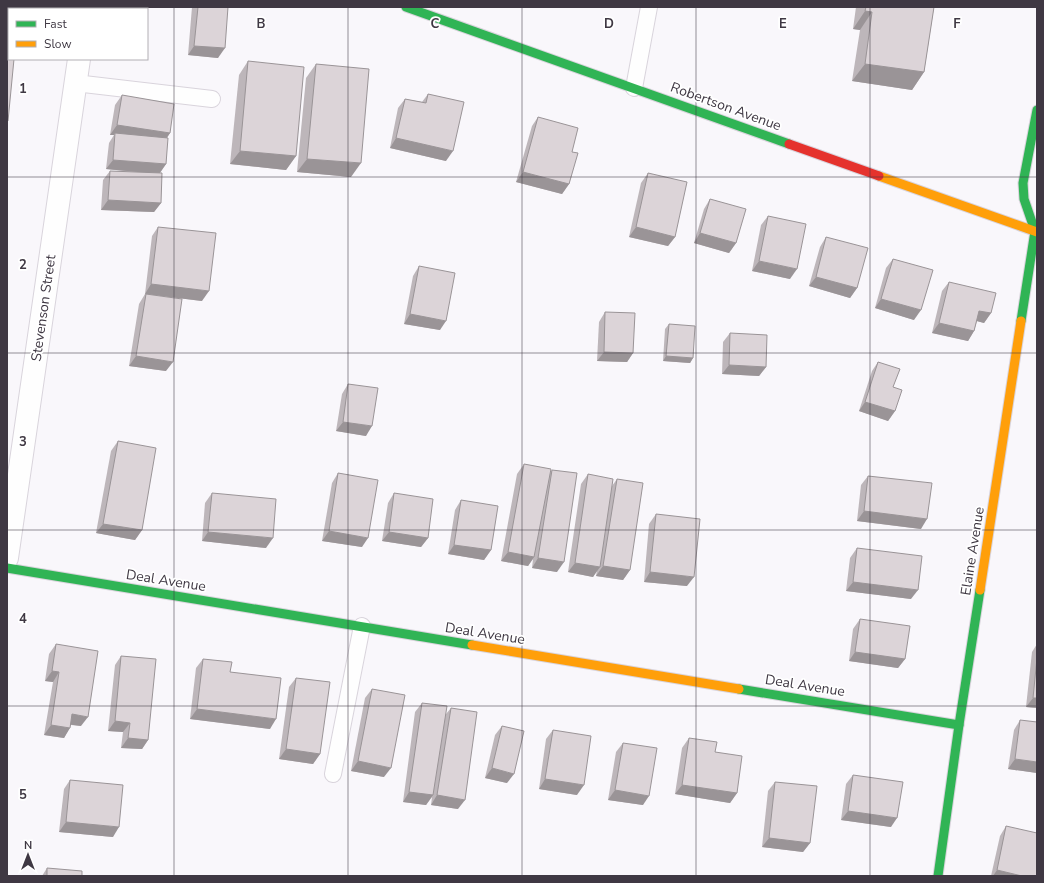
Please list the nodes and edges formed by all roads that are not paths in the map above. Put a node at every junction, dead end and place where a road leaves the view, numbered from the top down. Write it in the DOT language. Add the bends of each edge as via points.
graph roads {
  1 [pos="406,7"];
  2 [pos="649,7"];
  3 [pos="79,60"];
  4 [pos="75,83"];
  5 [pos="634,88"];
  6 [pos="212,99"];
  7 [pos="1037,110"];
  8 [pos="1036,231"];
  9 [pos="7,558"];
  10 [pos="7,568"];
  11 [pos="362,626"];
  12 [pos="959,725"];
  13 [pos="333,774"];
  14 [pos="938,876"];
  1 -- 5 [label="street, Robertson Avenue"];
  2 -- 5 [label="lane"];
  3 -- 4 [label="street, Stevenson Street"];
  4 -- 6 [label="lane"];
  4 -- 9 [label="street, Stevenson Street"];
  5 -- 8 [label="street, Robertson Avenue"];
  7 -- 8 [label="street" via="1023,183 1024,199"];
  8 -- 12 [label="street, Elaine Avenue"];
  10 -- 11 [label="street, Deal Avenue"];
  11 -- 12 [label="street, Deal Avenue"];
  11 -- 13 [label="lane"];
  12 -- 14 [label="street, Elaine Avenue"];
}
